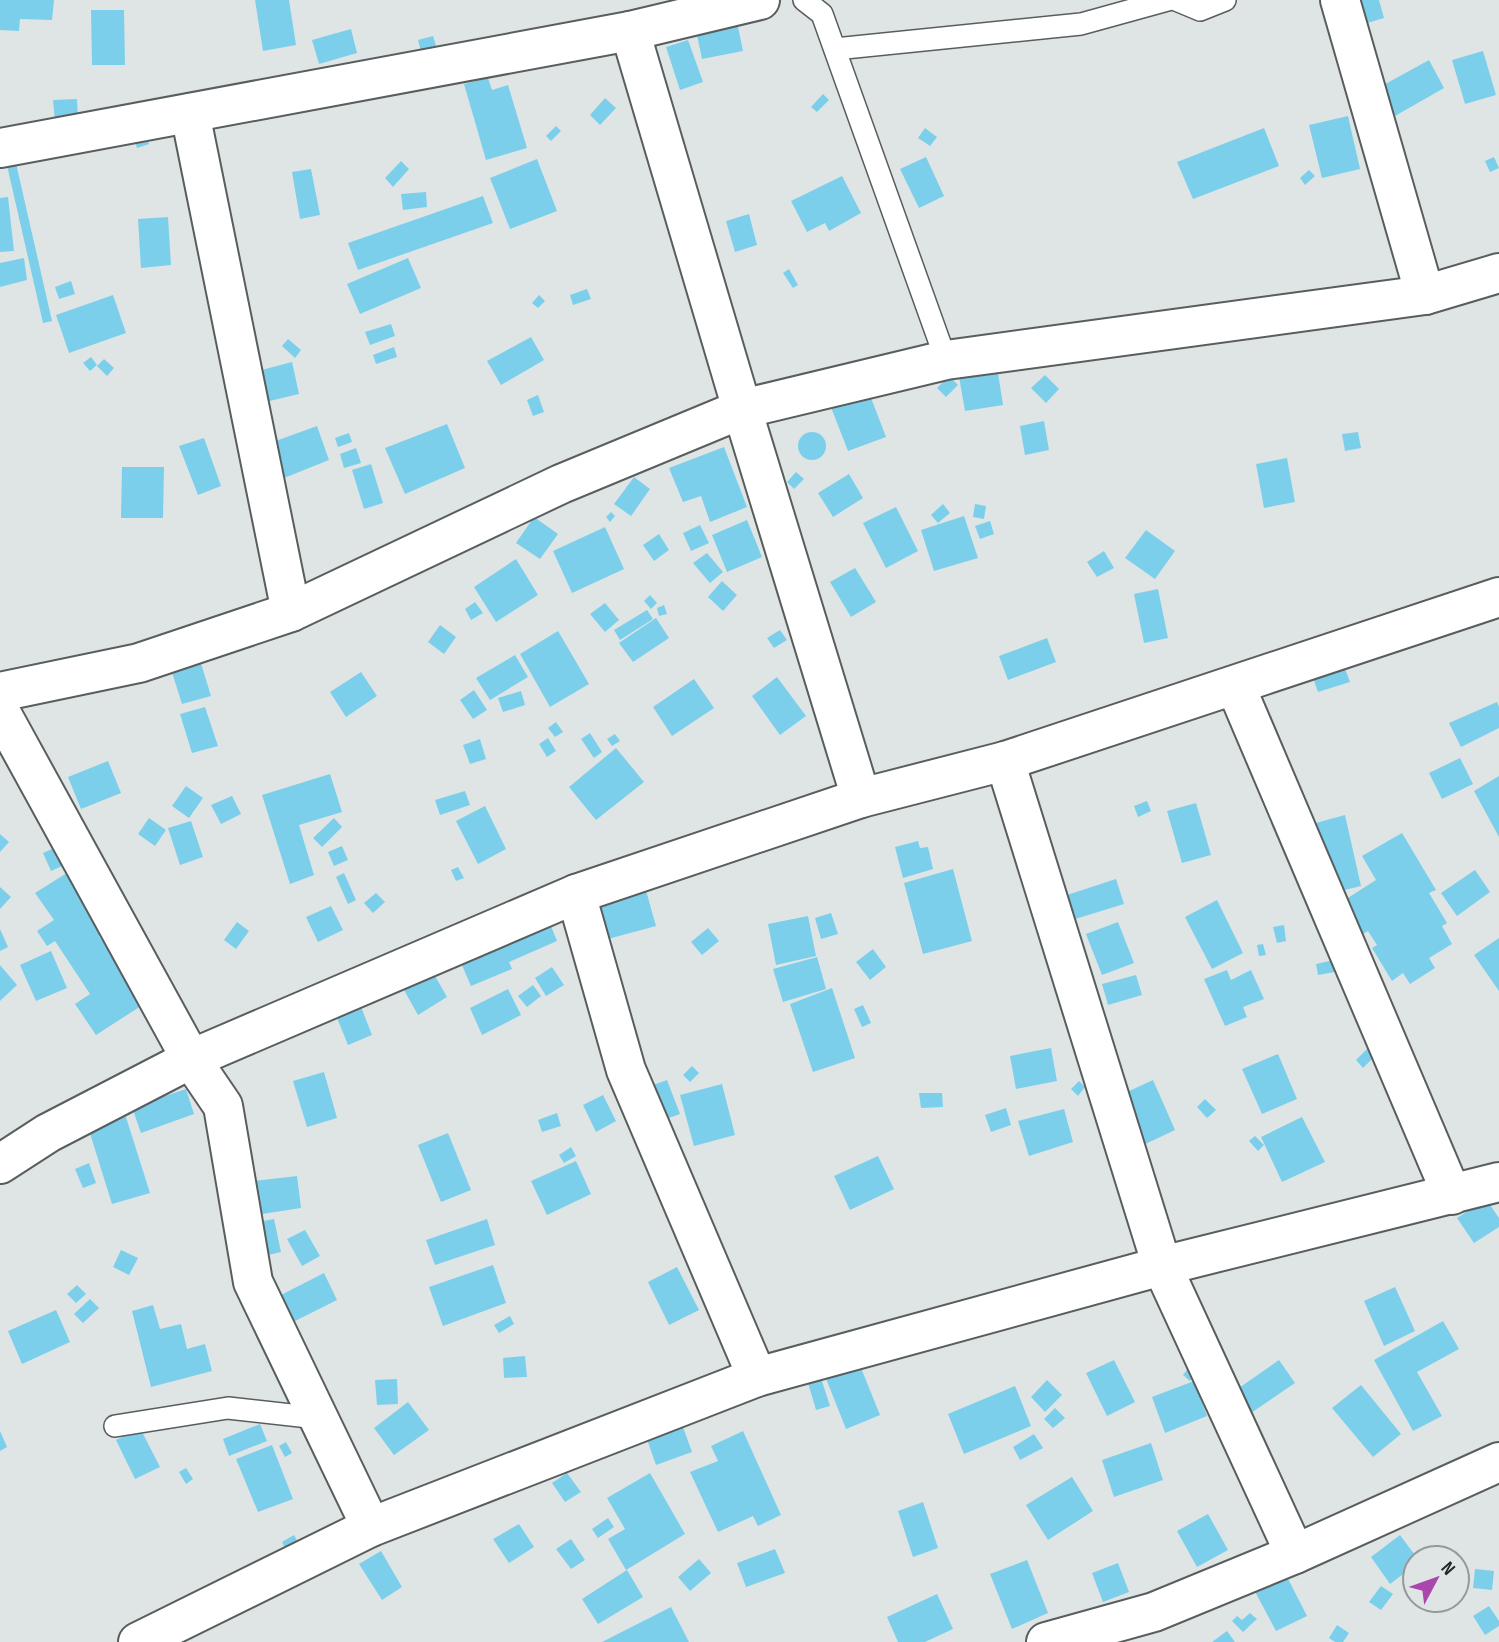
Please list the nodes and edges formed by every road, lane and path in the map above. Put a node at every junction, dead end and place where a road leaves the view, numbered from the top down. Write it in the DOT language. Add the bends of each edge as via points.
graph roads {
  1 [pos="760,0"];
  2 [pos="804,0"];
  3 [pos="1168,0"];
  4 [pos="1176,0"];
  5 [pos="1225,0"];
  6 [pos="1340,0"];
  7 [pos="827,7"];
  8 [pos="690,8"];
  9 [pos="630,31"];
  10 [pos="835,49"];
  11 [pos="190,113"];
  12 [pos="0,148"];
  13 [pos="1499,273"];
  14 [pos="1425,295"];
  15 [pos="946,360"];
  16 [pos="742,409"];
  17 [pos="1499,597"];
  18 [pos="291,612"];
  19 [pos="1236,685"];
  20 [pos="0,692"];
  21 [pos="0,711"];
  22 [pos="1005,761"];
  23 [pos="861,798"];
  24 [pos="576,894"];
  25 [pos="191,1059"];
  26 [pos="0,1164"];
  27 [pos="1499,1182"];
  28 [pos="1452,1195"];
  29 [pos="1162,1266"];
  30 [pos="757,1377"];
  31 [pos="318,1418"];
  32 [pos="115,1426"];
  33 [pos="1499,1462"];
  34 [pos="371,1527"];
  35 [pos="1295,1555"];
  36 [pos="1161,1627"];
  37 [pos="138,1642"];
  38 [pos="1046,1642"];
  1 -- 8 [label="street"];
  2 -- 7 [label="lane"];
  3 -- 10 [label="lane" via="1081,24"];
  4 -- 5 [label="lane" via="1200,10"];
  6 -- 14 [label="street"];
  7 -- 10 [label="lane"];
  8 -- 9 [label="street"];
  9 -- 11 [label="street"];
  9 -- 16 [label="street"];
  10 -- 15 [label="lane"];
  11 -- 12 [label="street"];
  11 -- 18 [label="street"];
  13 -- 14 [label="street"];
  14 -- 15 [label="street"];
  15 -- 16 [label="street"];
  16 -- 18 [label="street" via="561,484"];
  16 -- 23 [label="street"];
  17 -- 19 [label="street"];
  18 -- 20 [label="street" via="139,663"];
  19 -- 22 [label="street"];
  19 -- 28 [label="street"];
  21 -- 25 [label="street"];
  22 -- 23 [label="street"];
  22 -- 29 [label="street"];
  23 -- 24 [label="street"];
  24 -- 25 [label="street"];
  24 -- 30 [label="street" via="626,1070"];
  25 -- 26 [label="street" via="48,1133"];
  25 -- 31 [label="street" via="223,1106 253,1282"];
  27 -- 28 [label="street"];
  28 -- 29 [label="street"];
  29 -- 30 [label="street"];
  29 -- 35 [label="street"];
  30 -- 34 [label="street"];
  31 -- 32 [label="lane" via="228,1408"];
  31 -- 34 [label="street"];
  33 -- 35 [label="street"];
  34 -- 37 [label="street"];
  35 -- 36 [label="street"];
  36 -- 38 [label="street"];
}
